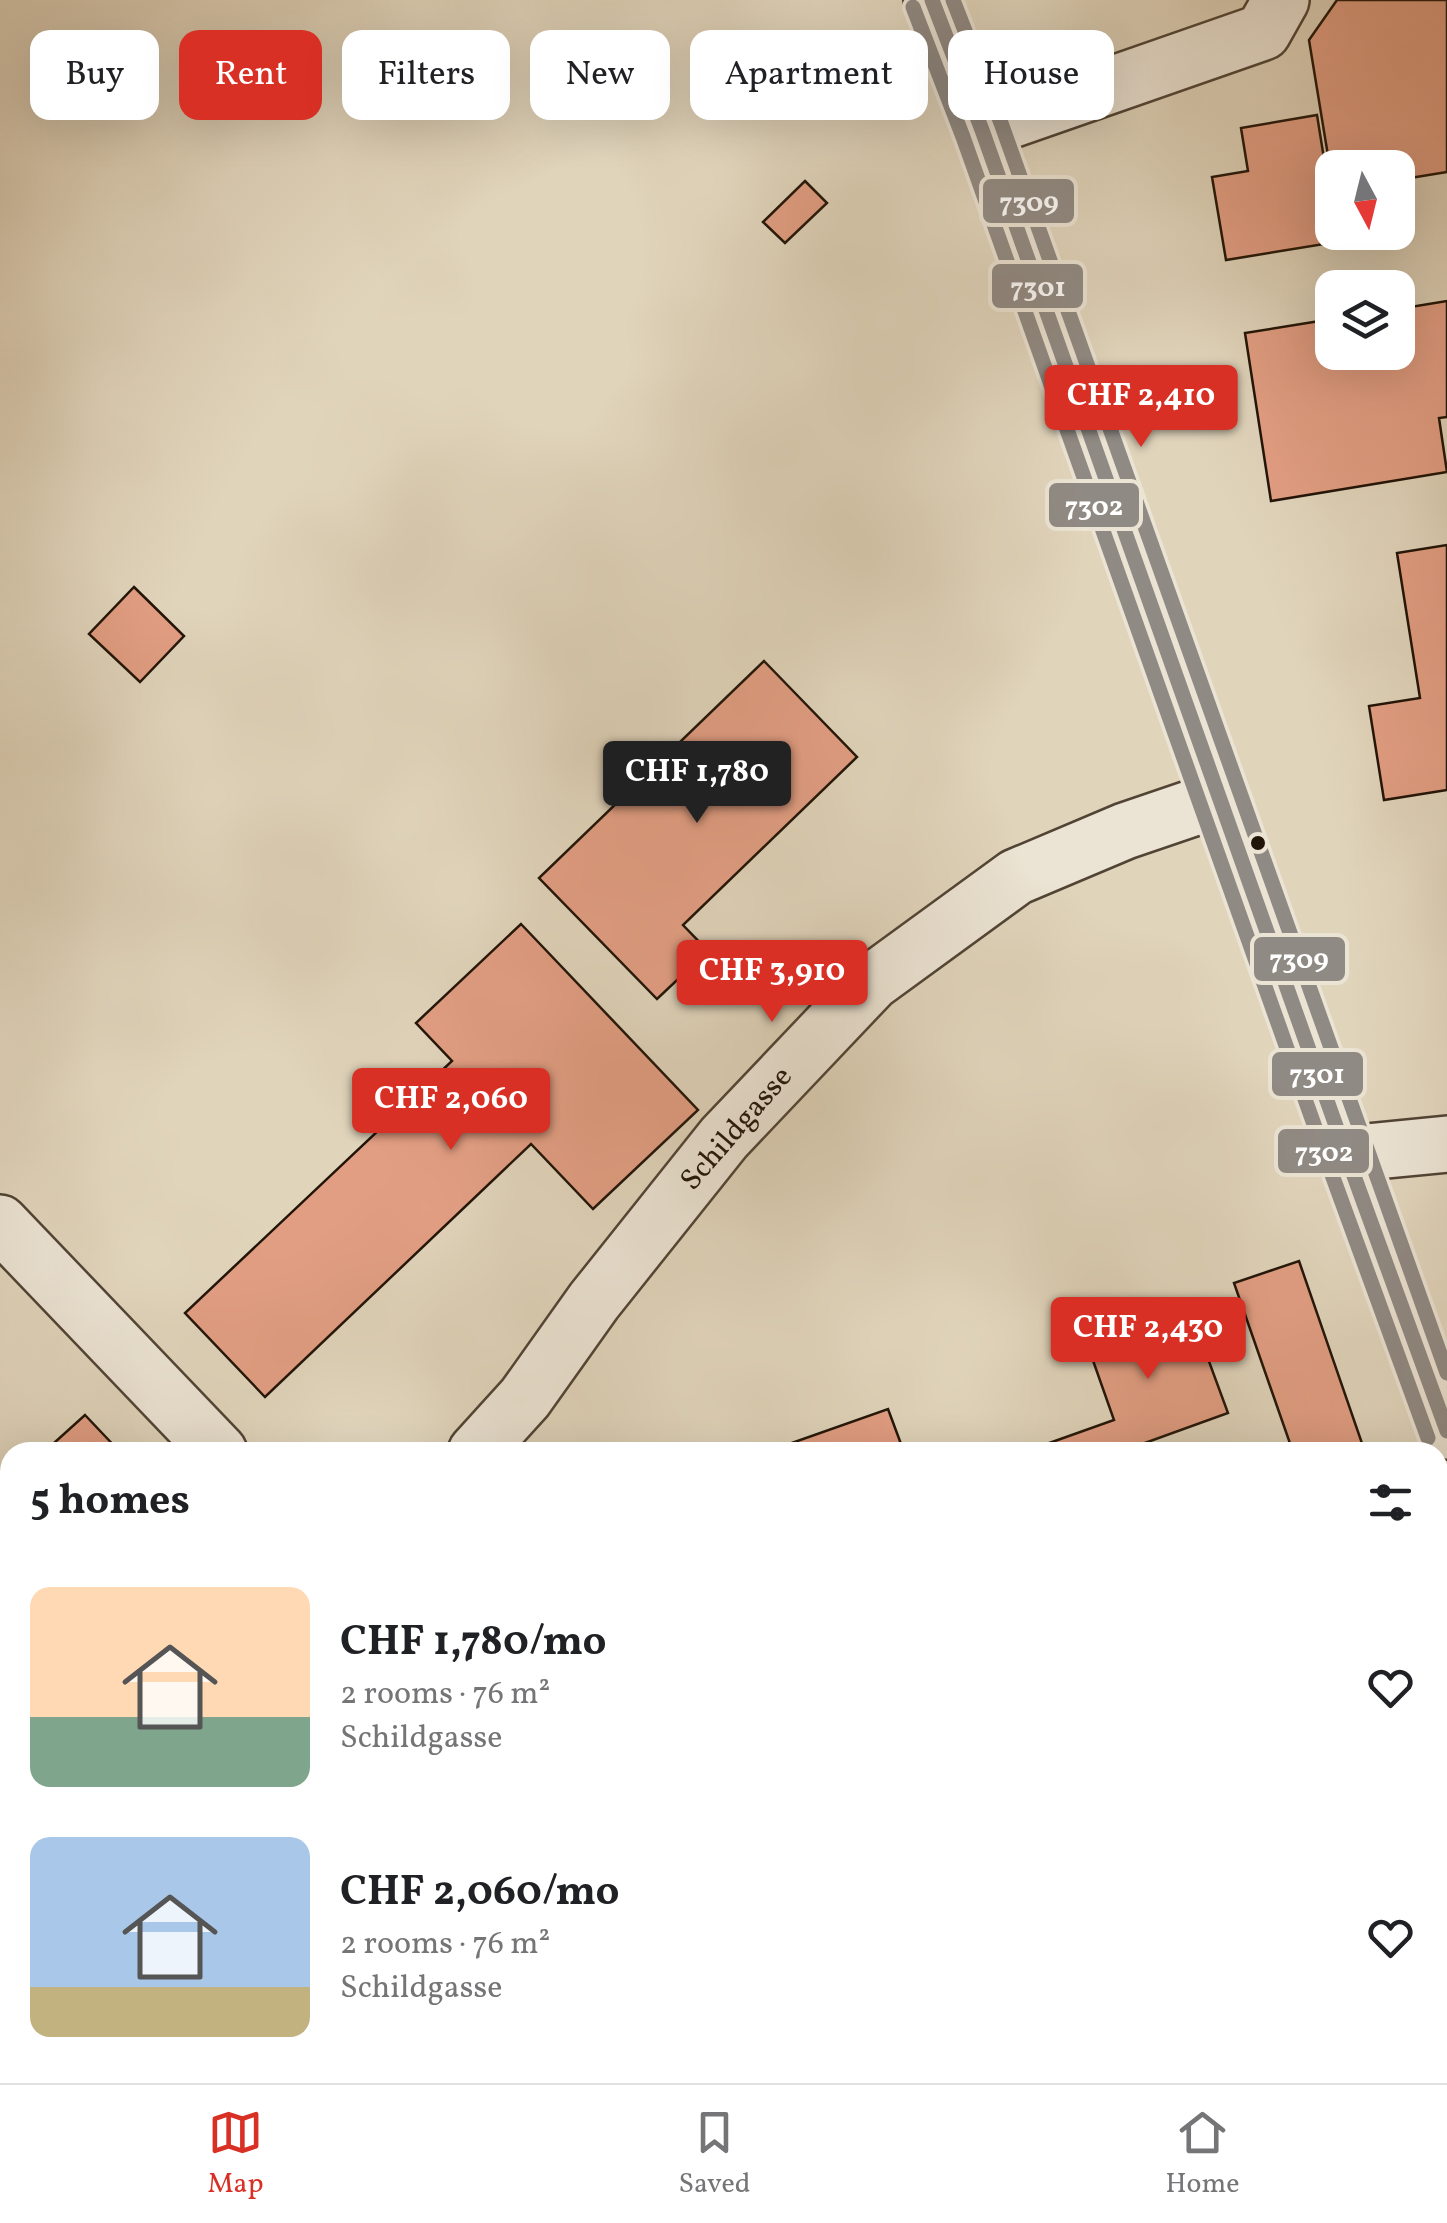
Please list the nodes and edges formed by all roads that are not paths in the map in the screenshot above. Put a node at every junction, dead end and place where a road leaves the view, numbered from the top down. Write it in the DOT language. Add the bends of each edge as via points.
graph roads {
  1 [pos="932,0"];
  2 [pos="1281,0"];
  3 [pos="982,130"];
  4 [pos="1220,799"];
  5 [pos="1447,1144"];
  6 [pos="1346,1154"];
  7 [pos="0,1223"];
  8 [pos="1447,1431"];
  9 [pos="209,1442"];
  10 [pos="485,1442"];
  1 -- 3 [label="street"];
  2 -- 3 [label="street" via="1263,32"];
  3 -- 4 [label="street"];
  4 -- 6 [label="street"];
  4 -- 10 [label="street, Schildgasse" via="1016,877 872,982 724,1138"];
  5 -- 6 [label="street"];
  6 -- 8 [label="street"];
  7 -- 9 [label="street"];
}
